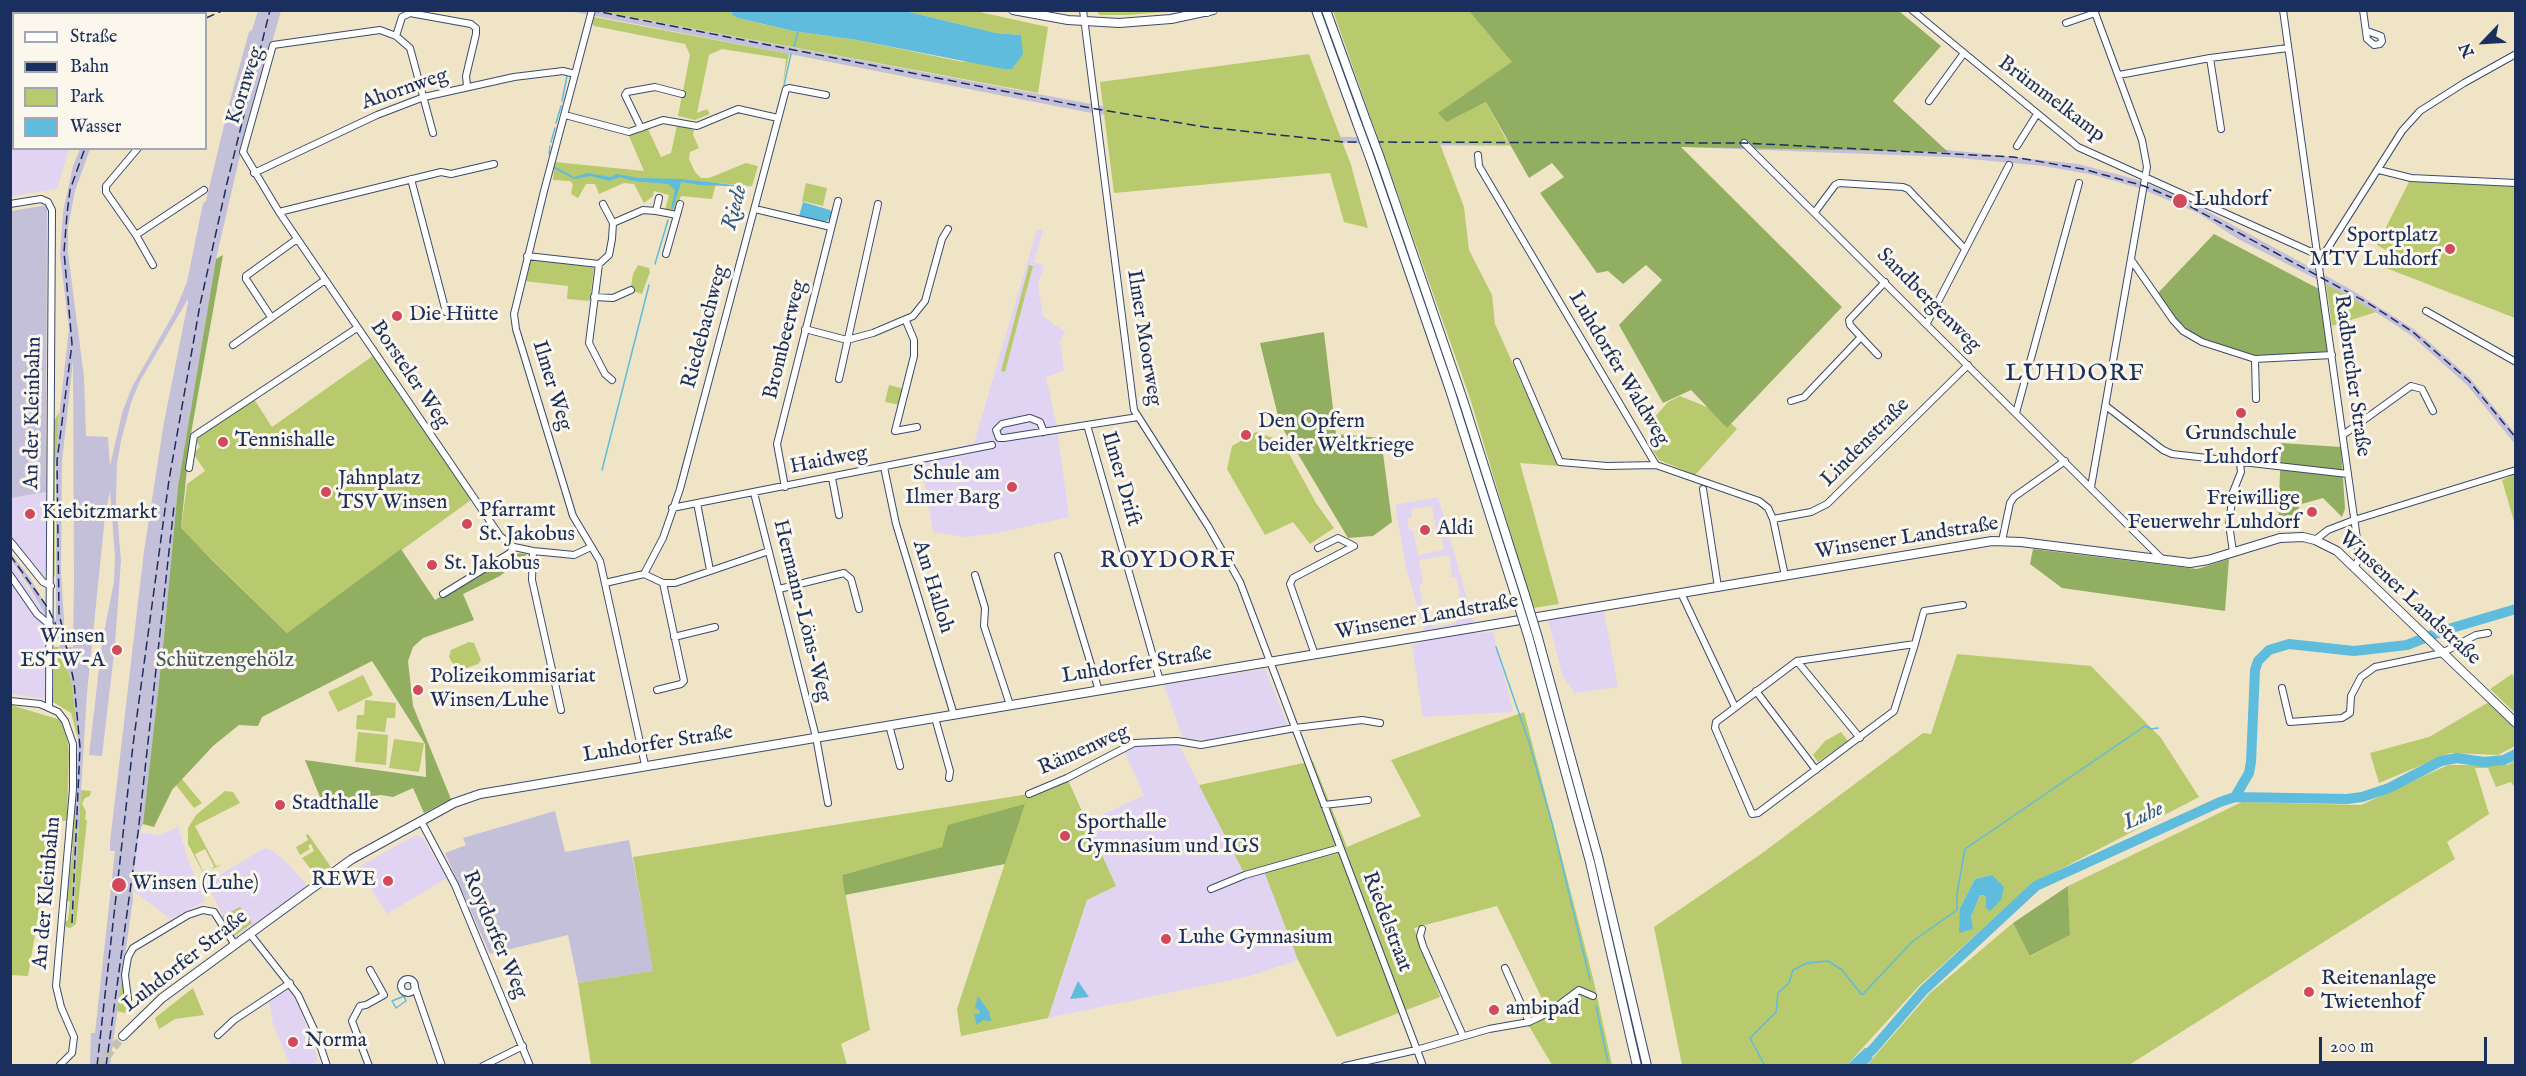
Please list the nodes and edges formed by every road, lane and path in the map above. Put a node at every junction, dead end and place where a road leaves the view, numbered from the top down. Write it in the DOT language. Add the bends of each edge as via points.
graph roads {
  1 [pos="592,10"];
  2 [pos="1013,10"];
  3 [pos="1083,10"];
  4 [pos="1316,10"];
  5 [pos="1326,10"];
  6 [pos="1912,10"];
  7 [pos="2283,10"];
  8 [pos="2364,10"];
  9 [pos="1209,11"];
  10 [pos="2095,12"];
  11 [pos="1084,22"];
  12 [pos="2066,23"];
  13 [pos="2367,31"];
  14 [pos="396,36"];
  15 [pos="2288,48"];
  16 [pos="1964,53"];
  17 [pos="2516,54"];
  18 [pos="2210,58"];
  19 [pos="575,74"];
  20 [pos="2120,75"];
  21 [pos="467,86"];
  22 [pos="682,94"];
  23 [pos="826,95"];
  24 [pos="424,97"];
  25 [pos="1929,100"];
  26 [pos="2037,114"];
  27 [pos="565,115"];
  28 [pos="778,118"];
  29 [pos="641,128"];
  30 [pos="2221,129"];
  31 [pos="433,133"];
  32 [pos="1744,143"];
  33 [pos="2018,146"];
  34 [pos="243,148"];
  35 [pos="136,150"];
  36 [pos="1478,155"];
  37 [pos="494,164"];
  38 [pos="2009,165"];
  39 [pos="2379,170"];
  40 [pos="254,173"];
  41 [pos="2145,178"];
  42 [pos="411,179"];
  43 [pos="2079,183"];
  44 [pos="2516,183"];
  45 [pos="204,190"];
  46 [pos="660,198"];
  47 [pos="838,201"];
  48 [pos="10,204"];
  49 [pos="603,204"];
  50 [pos="680,204"];
  51 [pos="878,204"];
  52 [pos="755,209"];
  53 [pos="656,211"];
  54 [pos="279,212"];
  55 [pos="1815,212"];
  56 [pos="677,215"];
  57 [pos="613,223"];
  58 [pos="831,227"];
  59 [pos="948,229"];
  60 [pos="136,235"];
  61 [pos="297,239"];
  62 [pos="1965,249"];
  63 [pos="666,254"];
  64 [pos="2318,255"];
  65 [pos="527,256"];
  66 [pos="2132,261"];
  67 [pos="598,264"];
  68 [pos="153,265"];
  69 [pos="325,280"];
  70 [pos="1885,282"];
  71 [pos="631,290"];
  72 [pos="594,297"];
  73 [pos="2426,311"];
  74 [pos="446,312"];
  75 [pos="271,317"];
  76 [pos="906,321"];
  77 [pos="1927,323"];
  78 [pos="357,328"];
  79 [pos="805,329"];
  80 [pos="1861,337"];
  81 [pos="847,340"];
  82 [pos="233,345"];
  83 [pos="1878,355"];
  84 [pos="2332,355"];
  85 [pos="2255,358"];
  86 [pos="1517,362"];
  87 [pos="2516,362"];
  88 [pos="1968,365"];
  89 [pos="612,380"];
  90 [pos="839,380"];
  91 [pos="2256,399"];
  92 [pos="1791,401"];
  93 [pos="2106,406"];
  94 [pos="2433,411"];
  95 [pos="2016,413"];
  96 [pos="1137,417"];
  97 [pos="1087,425"];
  98 [pos="917,427"];
  99 [pos="1044,432"];
  100 [pos="2343,435"];
  101 [pos="992,445"];
  102 [pos="2065,461"];
  103 [pos="2240,463"];
  104 [pos="1656,465"];
  105 [pos="884,467"];
  106 [pos="189,468"];
  107 [pos="2516,470"];
  108 [pos="2348,474"];
  109 [pos="832,478"];
  110 [pos="785,487"];
  111 [pos="2091,487"];
  112 [pos="1703,489"];
  113 [pos="754,493"];
  114 [pos="697,504"];
  115 [pos="672,508"];
  116 [pos="840,515"];
  117 [pos="1773,519"];
  118 [pos="2354,520"];
  119 [pos="2315,540"];
  120 [pos="2002,541"];
  121 [pos="10,542"];
  122 [pos="514,548"];
  123 [pos="591,548"];
  124 [pos="1318,548"];
  125 [pos="533,551"];
  126 [pos="769,551"];
  127 [pos="2233,552"];
  128 [pos="1058,556"];
  129 [pos="2163,560"];
  130 [pos="2354,567"];
  131 [pos="710,570"];
  132 [pos="644,574"];
  133 [pos="975,575"];
  134 [pos="10,576"];
  135 [pos="1785,576"];
  136 [pos="605,583"];
  137 [pos="663,583"];
  138 [pos="51,586"];
  139 [pos="1718,587"];
  140 [pos="779,590"];
  141 [pos="1681,593"];
  142 [pos="443,594"];
  143 [pos="1520,596"];
  144 [pos="1962,605"];
  145 [pos="859,609"];
  146 [pos="50,625"];
  147 [pos="715,627"];
  148 [pos="2488,633"];
  149 [pos="674,637"];
  150 [pos="1533,639"];
  151 [pos="1915,644"];
  152 [pos="2442,653"];
  153 [pos="1315,655"];
  154 [pos="1797,661"];
  155 [pos="1270,662"];
  156 [pos="1160,681"];
  157 [pos="2282,688"];
  158 [pos="657,690"];
  159 [pos="1100,691"];
  160 [pos="1756,691"];
  161 [pos="10,701"];
  162 [pos="1010,705"];
  163 [pos="50,707"];
  164 [pos="1735,707"];
  165 [pos="561,710"];
  166 [pos="954,715"];
  167 [pos="934,718"];
  168 [pos="1380,723"];
  169 [pos="2516,723"];
  170 [pos="889,725"];
  171 [pos="1295,728"];
  172 [pos="816,737"];
  173 [pos="1860,738"];
  174 [pos="645,765"];
  175 [pos="900,766"];
  176 [pos="1816,770"];
  177 [pos="949,778"];
  178 [pos="1029,794"];
  179 [pos="1368,800"];
  180 [pos="828,803"];
  181 [pos="1324,805"];
  182 [pos="421,821"];
  183 [pos="1340,848"];
  184 [pos="1211,889"];
  185 [pos="1422,928"];
  186 [pos="250,934"];
  187 [pos="235,945"];
  188 [pos="1505,968"];
  189 [pos="370,970"];
  190 [pos="290,983"];
  191 [pos="414,985"];
  192 [pos="1593,996"];
  193 [pos="128,999"];
  194 [pos="1529,1022"];
  195 [pos="218,1035"];
  196 [pos="123,1036"];
  197 [pos="1463,1036"];
  198 [pos="523,1046"];
  199 [pos="1416,1050"];
  200 [pos="59,1065"];
  201 [pos="327,1065"];
  202 [pos="369,1065"];
  203 [pos="442,1065"];
  204 [pos="483,1065"];
  205 [pos="530,1065"];
  206 [pos="1345,1065"];
  207 [pos="1424,1065"];
  208 [pos="1637,1065"];
  209 [pos="1647,1065"];
  1 -- 19 [label="street, Ilmer Weg"];
  2 -- 11 [label="main road"];
  3 -- 11 [label="street, Ilmer Moorweg"];
  4 -- 143 [label="highway, bridge"];
  5 -- 143 [label="highway, bridge" via="1460,389"];
  6 -- 16 [label="street, Brümmelkamp"];
  7 -- 15 [label="street, Radbrucher Straße"];
  8 -- 13 [label="street"];
  9 -- 11 [label="main road" via="1154,21"];
  10 -- 12 [label="street"];
  10 -- 20 [label="street"];
  11 -- 96 [label="street, Ilmer Moorweg"];
  14 -- 21 [label="street" via="402,17 410,13 471,24 477,34"];
  14 -- 24 [label="street" via="410,48"];
  14 -- 34 [label="street, Kornweg" via="380,30 273,45"];
  15 -- 18 [label="street"];
  15 -- 64 [label="street, Radbrucher Straße"];
  16 -- 25 [label="street"];
  16 -- 26 [label="street, Brümmelkamp"];
  17 -- 39 [label="street" via="2420,111 2402,131"];
  18 -- 20 [label="street"];
  18 -- 30 [label="street"];
  19 -- 21 [label="street, Ahornweg" via="552,72"];
  19 -- 27 [label="street, Ilmer Weg"];
  20 -- 41 [label="street" via="2145,153"];
  21 -- 24 [label="street, Ahornweg"];
  22 -- 29 [label="street" via="655,87 627,92"];
  23 -- 28 [label="street, Riedebachweg" via="786,89"];
  24 -- 31 [label="street"];
  24 -- 40 [label="street, Ahornweg"];
  26 -- 33 [label="street"];
  26 -- 41 [label="street, Brümmelkamp" via="2078,147"];
  27 -- 29 [label="street" via="626,131"];
  27 -- 65 [label="street, Ilmer Weg"];
  28 -- 29 [label="street" via="738,109 697,126 663,120"];
  28 -- 52 [label="street, Riedebachweg"];
  32 -- 55 [label="street, Sandbergenweg"];
  34 -- 40 [label="street, Borsteler Weg"];
  35 -- 60 [label="street" via="106,186 106,192"];
  36 -- 104 [label="street, Luhdorfer Waldweg" via="1479,166"];
  37 -- 42 [label="street"];
  38 -- 62 [label="street"];
  39 -- 44 [label="street" via="2411,178"];
  39 -- 64 [label="street" via="2326,251"];
  40 -- 54 [label="street, Borsteler Weg"];
  41 -- 64 [label="street, Brümmelkamp"];
  41 -- 66 [label="street"];
  42 -- 54 [label="street"];
  42 -- 74 [label="street"];
  43 -- 95 [label="street"];
  45 -- 60 [label="street"];
  46 -- 53 [label="street"];
  47 -- 58 [label="street, Brombeerweg"];
  48 -- 138 [label="street, An der Kleinbahn" via="41,199 52,210"];
  49 -- 57 [label="street"];
  50 -- 56 [label="street"];
  51 -- 81 [label="street"];
  52 -- 58 [label="street"];
  52 -- 115 [label="street, Riedebachweg"];
  53 -- 56 [label="street"];
  53 -- 57 [label="street" via="643,210"];
  54 -- 61 [label="street, Borsteler Weg"];
  55 -- 62 [label="street" via="1839,183 1903,187"];
  55 -- 70 [label="street, Sandbergenweg"];
  56 -- 63 [label="street"];
  57 -- 67 [label="street" via="609,255"];
  58 -- 79 [label="street, Brombeerweg"];
  59 -- 76 [label="street" via="925,301"];
  60 -- 68 [label="street"];
  61 -- 69 [label="street, Borsteler Weg"];
  61 -- 75 [label="street" via="246,276"];
  62 -- 77 [label="street"];
  64 -- 84 [label="street, Radbrucher Straße"];
  65 -- 67 [label="street"];
  65 -- 123 [label="street, Ilmer Weg" via="514,314 516,329 573,516"];
  66 -- 85 [label="street" via="2183,331 2214,347"];
  66 -- 93 [label="street"];
  67 -- 72 [label="street"];
  69 -- 75 [label="street"];
  69 -- 78 [label="street, Borsteler Weg"];
  70 -- 77 [label="street, Sandbergenweg"];
  70 -- 80 [label="street" via="1850,320"];
  71 -- 72 [label="street" via="613,298"];
  72 -- 89 [label="street" via="588,343"];
  73 -- 87 [label="street"];
  75 -- 82 [label="street"];
  76 -- 81 [label="street"];
  76 -- 98 [label="street" via="914,340 914,356 895,431"];
  77 -- 88 [label="street, Sandbergenweg"];
  78 -- 106 [label="street" via="194,436"];
  78 -- 122 [label="street, Borsteler Weg" via="490,524"];
  79 -- 81 [label="street"];
  79 -- 110 [label="street, Brombeerweg" via="777,444"];
  80 -- 83 [label="street"];
  80 -- 92 [label="street" via="1804,397"];
  81 -- 90 [label="street"];
  84 -- 85 [label="street"];
  84 -- 100 [label="street, Radbrucher Straße"];
  85 -- 91 [label="street"];
  86 -- 104 [label="street" via="1560,462"];
  88 -- 95 [label="street, Sandbergenweg"];
  88 -- 117 [label="street, Lindenstraße" via="1827,504 1811,512"];
  93 -- 103 [label="street" via="2172,454"];
  93 -- 111 [label="street"];
  94 -- 100 [label="street" via="2422,389 2411,386"];
  95 -- 102 [label="street, Sandbergenweg"];
  96 -- 97 [label="street"];
  96 -- 155 [label="street, Ilmer Moorweg" via="1224,552 1240,582"];
  97 -- 99 [label="street"];
  97 -- 156 [label="street, Ilmer Drift"];
  99 -- 99 [label="street" via="999,438 996,430 1002,424 1030,418 1040,422"];
  100 -- 108 [label="street, Radbrucher Straße"];
  101 -- 105 [label="street, Haidweg"];
  102 -- 111 [label="street, Sandbergenweg"];
  102 -- 120 [label="street" via="2014,497"];
  103 -- 108 [label="street"];
  103 -- 127 [label="street" via="2229,524"];
  104 -- 117 [label="street, Luhdorfer Waldweg" via="1759,501"];
  105 -- 109 [label="street, Haidweg"];
  105 -- 166 [label="street, Am Halloh" via="896,524"];
  107 -- 118 [label="street"];
  108 -- 118 [label="street, Radbrucher Straße"];
  109 -- 110 [label="street, Haidweg"];
  109 -- 116 [label="street"];
  110 -- 113 [label="street, Haidweg"];
  111 -- 129 [label="street, Sandbergenweg"];
  112 -- 139 [label="street"];
  113 -- 114 [label="street, Haidweg"];
  113 -- 126 [label="street, Hermann-Löns-Weg"];
  114 -- 115 [label="street, Haidweg"];
  114 -- 131 [label="street"];
  115 -- 132 [label="street, Riedebachweg" via="663,538"];
  117 -- 135 [label="street"];
  118 -- 119 [label="street"];
  118 -- 130 [label="street, Radbrucher Straße" via="2359,553"];
  119 -- 127 [label="main road, Winsener Landstraße" via="2280,538"];
  119 -- 130 [label="main road, Winsener Landstraße" via="2337,551"];
  120 -- 129 [label="main road, Winsener Landstraße"];
  120 -- 135 [label="main road, Winsener Landstraße"];
  121 -- 138 [label="street" via="43,582"];
  122 -- 125 [label="street"];
  122 -- 142 [label="street"];
  123 -- 125 [label="street" via="574,555"];
  123 -- 136 [label="street, Ilmer Weg" via="600,561"];
  124 -- 153 [label="street" via="1338,538 1354,546 1293,578 1290,584"];
  125 -- 165 [label="street" via="532,580"];
  126 -- 131 [label="street"];
  126 -- 140 [label="street, Hermann-Löns-Weg"];
  127 -- 129 [label="main road, Winsener Landstraße" via="2200,562"];
  128 -- 159 [label="street"];
  130 -- 152 [label="main road, Winsener Landstraße"];
  131 -- 137 [label="street" via="675,583"];
  132 -- 136 [label="street"];
  132 -- 137 [label="street"];
  133 -- 162 [label="street" via="986,608 984,626"];
  134 -- 146 [label="street" via="37,614"];
  135 -- 139 [label="main road, Winsener Landstraße"];
  136 -- 174 [label="street, Ilmer Weg"];
  137 -- 149 [label="street"];
  138 -- 146 [label="street, An der Kleinbahn"];
  139 -- 141 [label="main road, Winsener Landstraße"];
  140 -- 145 [label="street" via="843,573 851,579"];
  140 -- 172 [label="street, Hermann-Löns-Weg"];
  141 -- 153 [label="main road, Winsener Landstraße"];
  141 -- 164 [label="street"];
  143 -- 150 [label="highway, bridge"];
  144 -- 151 [label="street" via="1924,611"];
  146 -- 163 [label="street, An der Kleinbahn"];
  147 -- 149 [label="street"];
  148 -- 152 [label="street"];
  149 -- 158 [label="street" via="684,681"];
  150 -- 208 [label="highway"];
  150 -- 209 [label="highway" via="1598,856"];
  151 -- 154 [label="street"];
  151 -- 173 [label="street" via="1894,711"];
  152 -- 157 [label="street" via="2375,667 2361,677 2351,696 2350,713 2342,718 2290,722"];
  152 -- 169 [label="main road, Winsener Landstraße"];
  153 -- 155 [label="main road, Winsener Landstraße"];
  154 -- 160 [label="street"];
  154 -- 173 [label="street"];
  155 -- 156 [label="main road, Luhdorfer Straße"];
  155 -- 171 [label="street, Riedelstraat"];
  156 -- 159 [label="main road, Luhdorfer Straße"];
  159 -- 162 [label="main road, Luhdorfer Straße"];
  160 -- 164 [label="street"];
  160 -- 176 [label="street"];
  161 -- 163 [label="street"];
  162 -- 166 [label="main road, Luhdorfer Straße"];
  163 -- 200 [label="street, An der Kleinbahn" via="65,721 74,759 57,993 74,1037 72,1053"];
  164 -- 176 [label="street" via="1716,722 1715,728 1752,814"];
  166 -- 167 [label="main road, Luhdorfer Straße"];
  167 -- 170 [label="main road, Luhdorfer Straße"];
  167 -- 177 [label="street"];
  168 -- 171 [label="street, Rämenweg" via="1362,720"];
  170 -- 172 [label="main road, Luhdorfer Straße"];
  170 -- 175 [label="street"];
  171 -- 178 [label="street, Rämenweg" via="1201,745 1177,741 1134,743"];
  171 -- 181 [label="street, Riedelstraat"];
  172 -- 174 [label="main road, Luhdorfer Straße"];
  172 -- 180 [label="street, Hermann-Löns-Weg"];
  173 -- 176 [label="street"];
  174 -- 182 [label="main road, Luhdorfer Straße" via="480,794"];
  179 -- 181 [label="street"];
  181 -- 183 [label="street, Riedelstraat"];
  182 -- 186 [label="main road, Luhdorfer Straße" via="352,859"];
  182 -- 198 [label="street, Roydorfer Weg" via="455,885"];
  183 -- 184 [label="street" via="1245,875"];
  183 -- 199 [label="street, Riedelstraat"];
  185 -- 197 [label="street" via="1423,946"];
  186 -- 187 [label="main road, Luhdorfer Straße"];
  186 -- 190 [label="street"];
  187 -- 193 [label="street" via="214,912 203,910 188,915 136,945 130,953 125,982"];
  187 -- 196 [label="main road, Luhdorfer Straße" via="162,998"];
  188 -- 194 [label="street"];
  189 -- 202 [label="street" via="384,995 360,1006 352,1021"];
  190 -- 195 [label="street"];
  190 -- 201 [label="street" via="308,1015"];
  191 -- 203 [label="street"];
  192 -- 194 [label="street" via="1579,990"];
  194 -- 197 [label="street"];
  197 -- 199 [label="street"];
  198 -- 204 [label="street"];
  198 -- 205 [label="street, Roydorfer Weg"];
  199 -- 206 [label="street"];
  199 -- 207 [label="street, Riedelstraat"];
}
